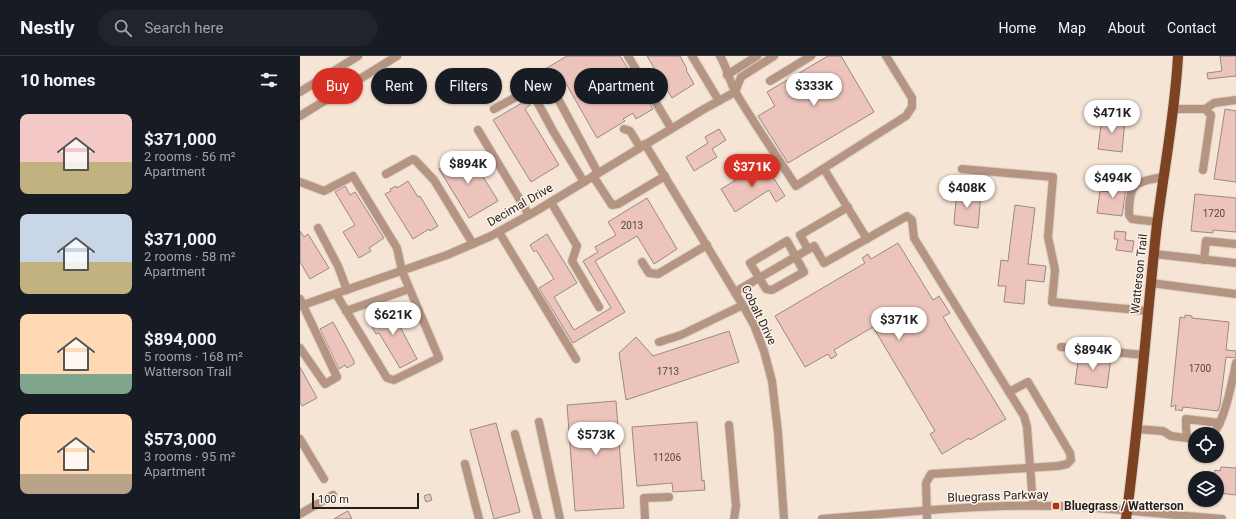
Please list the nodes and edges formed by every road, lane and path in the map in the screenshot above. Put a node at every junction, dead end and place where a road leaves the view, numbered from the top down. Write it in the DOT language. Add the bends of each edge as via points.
graph roads {
  1 [pos="358,56"];
  2 [pos="396,56"];
  3 [pos="628,56"];
  4 [pos="692,56"];
  5 [pos="720,56"];
  6 [pos="757,56"];
  7 [pos="774,56"];
  8 [pos="811,56"];
  9 [pos="886,56"];
  10 [pos="1178,56"];
  11 [pos="727,75"];
  12 [pos="770,81"];
  13 [pos="300,92"];
  14 [pos="735,92"];
  15 [pos="1236,100"];
  16 [pos="719,101"];
  17 [pos="561,104"];
  18 [pos="494,109"];
  19 [pos="1174,109"];
  20 [pos="1205,109"];
  21 [pos="300,116"];
  22 [pos="671,128"];
  23 [pos="624,129"];
  24 [pos="478,130"];
  25 [pos="643,146"];
  26 [pos="824,168"];
  27 [pos="962,169"];
  28 [pos="1203,170"];
  29 [pos="386,174"];
  30 [pos="596,174"];
  31 [pos="664,176"];
  32 [pos="1164,177"];
  33 [pos="300,182"];
  34 [pos="584,182"];
  35 [pos="551,202"];
  36 [pos="848,207"];
  37 [pos="529,215"];
  38 [pos="1158,222"];
  39 [pos="318,228"];
  40 [pos="498,232"];
  41 [pos="867,239"];
  42 [pos="473,244"];
  43 [pos="1236,244"];
  44 [pos="707,245"];
  45 [pos="808,249"];
  46 [pos="1154,254"];
  47 [pos="796,256"];
  48 [pos="1204,260"];
  49 [pos="642,262"];
  50 [pos="1236,263"];
  51 [pos="402,271"];
  52 [pos="759,278"];
  53 [pos="1151,282"];
  54 [pos="409,289"];
  55 [pos="347,290"];
  56 [pos="735,292"];
  57 [pos="336,294"];
  58 [pos="1236,294"];
  59 [pos="301,303"];
  60 [pos="743,305"];
  61 [pos="599,306"];
  62 [pos="346,311"];
  63 [pos="1148,311"];
  64 [pos="659,342"];
  65 [pos="1060,347"];
  66 [pos="300,348"];
  67 [pos="1144,355"];
  68 [pos="576,359"];
  69 [pos="1236,363"];
  70 [pos="1009,392"];
  71 [pos="539,422"];
  72 [pos="1220,423"];
  73 [pos="729,425"];
  74 [pos="1218,427"];
  75 [pos="1136,429"];
  76 [pos="1188,432"];
  77 [pos="515,434"];
  78 [pos="300,439"];
  79 [pos="1188,439"];
  80 [pos="465,464"];
  81 [pos="1030,468"];
  82 [pos="324,479"];
  83 [pos="333,495"];
  84 [pos="670,497"];
  85 [pos="1033,506"];
  86 [pos="938,510"];
  87 [pos="300,514"];
  88 [pos="927,515"];
  89 [pos="1127,515"];
  90 [pos="478,519"];
  91 [pos="538,519"];
  92 [pos="560,519"];
  93 [pos="645,519"];
  94 [pos="734,519"];
  95 [pos="784,519"];
  96 [pos="823,519"];
  97 [pos="937,519"];
  98 [pos="1222,519"];
  1 -- 13 [label="street"];
  2 -- 21 [label="street"];
  3 -- 22 [label="street"];
  4 -- 16 [label="street"];
  5 -- 11 [label="street"];
  6 -- 11 [label="street"];
  7 -- 14 [label="street" via="741,77"];
  8 -- 12 [label="street"];
  9 -- 26 [label="street" via="912,98 912,107 906,116"];
  10 -- 19 [label="main road, Watterson Trail"];
  11 -- 14 [label="street"];
  14 -- 16 [label="street, Decimal Drive"];
  14 -- 26 [label="street" via="796,186"];
  15 -- 20 [label="street" via="1214,103"];
  16 -- 22 [label="street, Decimal Drive"];
  17 -- 30 [label="street"];
  18 -- 34 [label="street" via="525,92 530,92"];
  19 -- 20 [label="street"];
  19 -- 32 [label="main road, Watterson Trail"];
  20 -- 28 [label="street" via="1211,115"];
  22 -- 25 [label="street, Decimal Drive"];
  23 -- 25 [label="street, Cobalt Drive" via="630,130"];
  24 -- 37 [label="street"];
  25 -- 30 [label="street, Decimal Drive"];
  25 -- 31 [label="street, Cobalt Drive"];
  26 -- 36 [label="street"];
  27 -- 63 [label="street" via="1052,177 1048,237 1055,270 1052,302"];
  29 -- 42 [label="street" via="413,158 434,180"];
  30 -- 31 [label="street" via="612,205 618,204"];
  30 -- 34 [label="street, Decimal Drive"];
  31 -- 44 [label="street, Cobalt Drive"];
  32 -- 38 [label="main road, Watterson Trail"];
  32 -- 38 [label="street" via="1136,184 1130,192 1129,215 1132,219"];
  33 -- 51 [label="street" via="324,191 353,176 397,248"];
  34 -- 35 [label="street, Decimal Drive"];
  35 -- 37 [label="street, Decimal Drive"];
  35 -- 61 [label="street" via="577,246 572,261"];
  36 -- 41 [label="street"];
  36 -- 45 [label="street" via="800,235"];
  37 -- 40 [label="street, Decimal Drive"];
  38 -- 46 [label="main road, Watterson Trail"];
  39 -- 55 [label="street" via="338,266"];
  40 -- 42 [label="street, Decimal Drive"];
  40 -- 68 [label="street"];
  41 -- 45 [label="street" via="824,263 814,246"];
  41 -- 70 [label="street" via="907,216 912,220 914,238"];
  42 -- 51 [label="street, Decimal Drive"];
  43 -- 48 [label="street" via="1206,241"];
  44 -- 49 [label="street" via="658,274 649,273"];
  44 -- 56 [label="street, Cobalt Drive"];
  45 -- 47 [label="street"];
  46 -- 48 [label="street"];
  46 -- 53 [label="main road, Watterson Trail"];
  47 -- 52 [label="street"];
  47 -- 52 [label="street" via="804,272 772,290 766,289"];
  47 -- 52 [label="street" via="787,241 750,263"];
  48 -- 50 [label="street"];
  51 -- 54 [label="street"];
  51 -- 55 [label="street, Decimal Drive"];
  52 -- 56 [label="street"];
  53 -- 58 [label="street"];
  53 -- 63 [label="main road, Watterson Trail"];
  54 -- 62 [label="street"];
  54 -- 62 [label="street" via="439,358 394,380 387,378"];
  55 -- 57 [label="street, Decimal Drive"];
  56 -- 60 [label="street, Cobalt Drive"];
  57 -- 59 [label="street, Decimal Drive"];
  57 -- 62 [label="street"];
  59 -- 66 [label="street" via="337,377 325,384"];
  60 -- 64 [label="street" via="681,335"];
  60 -- 95 [label="street, Cobalt Drive" via="764,351 772,381"];
  63 -- 67 [label="main road, Watterson Trail"];
  65 -- 67 [label="street"];
  67 -- 75 [label="main road, Watterson Trail"];
  69 -- 72 [label="street"];
  70 -- 81 [label="street" via="1024,416"];
  70 -- 81 [label="street" via="1028,382 1070,452 1071,460 1067,464"];
  71 -- 92 [label="street"];
  72 -- 74 [label="street"];
  72 -- 76 [label="street" via="1186,419"];
  73 -- 94 [label="street" via="736,506"];
  75 -- 79 [label="street" via="1162,431 1171,436"];
  75 -- 89 [label="main road, Watterson Trail"];
  77 -- 91 [label="street"];
  78 -- 82 [label="street"];
  80 -- 90 [label="street"];
  81 -- 85 [label="street"];
  81 -- 88 [label="street" via="931,474 926,483"];
  83 -- 87 [label="street"];
  84 -- 93 [label="street" via="644,498"];
  85 -- 86 [label="street, Bluegrass Parkway"];
  85 -- 89 [label="street, Bluegrass Parkway" via="1106,508"];
  86 -- 88 [label="street, Bluegrass Parkway"];
  86 -- 97 [label="street"];
  88 -- 96 [label="street, Bluegrass Parkway"];
  89 -- 98 [label="street, Bluegrass Parkway"];
}
